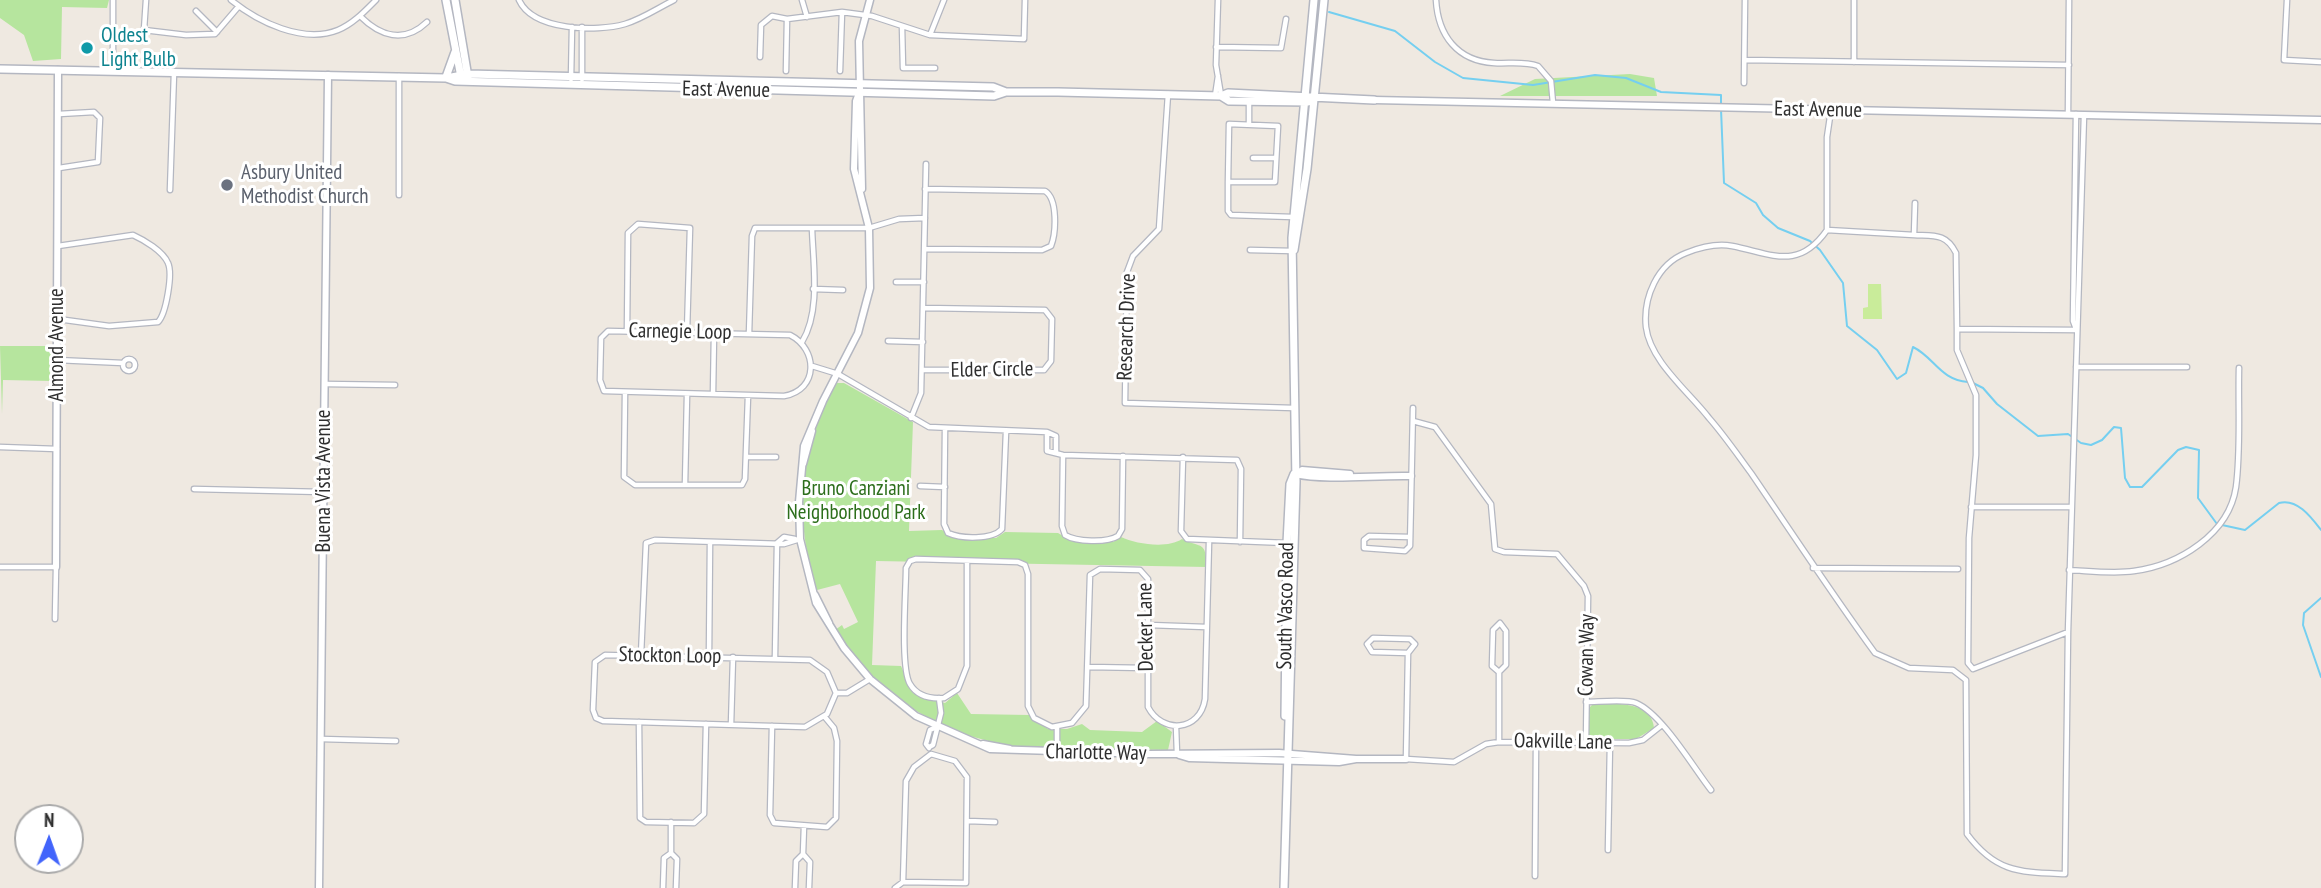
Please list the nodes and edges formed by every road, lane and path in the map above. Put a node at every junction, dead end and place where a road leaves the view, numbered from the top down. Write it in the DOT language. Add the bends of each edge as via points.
graph roads {
  1 [pos="113,0"];
  2 [pos="146,0"];
  3 [pos="231,0"];
  4 [pos="376,0"];
  5 [pos="446,0"];
  6 [pos="519,0"];
  7 [pos="674,0"];
  8 [pos="802,0"];
  9 [pos="870,0"];
  10 [pos="944,0"];
  11 [pos="1025,0"];
  12 [pos="1218,0"];
  13 [pos="1314,0"];
  14 [pos="1324,0"];
  15 [pos="1436,0"];
  16 [pos="1745,0"];
  17 [pos="1854,0"];
  18 [pos="2069,0"];
  19 [pos="2287,0"];
  20 [pos="455,2"];
  21 [pos="239,6"];
  22 [pos="196,11"];
  23 [pos="842,12"];
  24 [pos="864,15"];
  25 [pos="360,16"];
  26 [pos="807,17"];
  27 [pos="787,19"];
  28 [pos="1286,19"];
  29 [pos="426,22"];
  30 [pos="902,26"];
  31 [pos="572,27"];
  32 [pos="582,27"];
  33 [pos="217,32"];
  34 [pos="930,35"];
  35 [pos="457,45"];
  36 [pos="1216,47"];
  37 [pos="760,57"];
  38 [pos="1745,60"];
  39 [pos="1854,61"];
  40 [pos="2321,62"];
  41 [pos="2068,65"];
  42 [pos="935,68"];
  43 [pos="0,69"];
  44 [pos="58,70"];
  45 [pos="113,71"];
  46 [pos="786,71"];
  47 [pos="840,71"];
  48 [pos="174,72"];
  49 [pos="328,75"];
  50 [pos="399,76"];
  51 [pos="446,78"];
  52 [pos="465,78"];
  53 [pos="571,83"];
  54 [pos="582,83"];
  55 [pos="1744,83"];
  56 [pos="859,89"];
  57 [pos="1168,94"];
  58 [pos="1218,96"];
  59 [pos="1306,99"];
  60 [pos="1315,99"];
  61 [pos="1374,100"];
  62 [pos="1249,102"];
  63 [pos="1552,103"];
  64 [pos="1831,110"];
  65 [pos="59,114"];
  66 [pos="2072,114"];
  67 [pos="2084,115"];
  68 [pos="2321,120"];
  69 [pos="1249,125"];
  70 [pos="1252,158"];
  71 [pos="1276,159"];
  72 [pos="926,164"];
  73 [pos="59,168"];
  74 [pos="1228,182"];
  75 [pos="926,189"];
  76 [pos="170,190"];
  77 [pos="399,195"];
  78 [pos="1915,203"];
  79 [pos="1294,217"];
  80 [pos="925,218"];
  81 [pos="870,228"];
  82 [pos="812,229"];
  83 [pos="1828,230"];
  84 [pos="1914,235"];
  85 [pos="58,246"];
  86 [pos="925,249"];
  87 [pos="1250,250"];
  88 [pos="1294,251"];
  89 [pos="897,282"];
  90 [pos="924,282"];
  91 [pos="813,289"];
  92 [pos="843,290"];
  93 [pos="924,308"];
  94 [pos="58,319"];
  95 [pos="1957,329"];
  96 [pos="2077,330"];
  97 [pos="626,331"];
  98 [pos="687,332"];
  99 [pos="714,334"];
  100 [pos="749,334"];
  101 [pos="888,341"];
  102 [pos="802,342"];
  103 [pos="923,342"];
  104 [pos="57,360"];
  105 [pos="123,363"];
  106 [pos="812,366"];
  107 [pos="2076,367"];
  108 [pos="2187,368"];
  109 [pos="2239,368"];
  110 [pos="923,370"];
  111 [pos="838,374"];
  112 [pos="325,384"];
  113 [pos="395,385"];
  114 [pos="625,393"];
  115 [pos="713,394"];
  116 [pos="687,395"];
  117 [pos="748,396"];
  118 [pos="1294,408"];
  119 [pos="1413,408"];
  120 [pos="911,418"];
  121 [pos="1413,421"];
  122 [pos="945,430"];
  123 [pos="1006,432"];
  124 [pos="1047,432"];
  125 [pos="0,447"];
  126 [pos="57,449"];
  127 [pos="1056,453"];
  128 [pos="1063,455"];
  129 [pos="1123,456"];
  130 [pos="746,457"];
  131 [pos="776,457"];
  132 [pos="1182,457"];
  133 [pos="1295,474"];
  134 [pos="1411,476"];
  135 [pos="685,485"];
  136 [pos="920,486"];
  137 [pos="944,487"];
  138 [pos="194,489"];
  139 [pos="324,492"];
  140 [pos="1971,507"];
  141 [pos="2070,507"];
  142 [pos="1410,537"];
  143 [pos="798,539"];
  144 [pos="710,542"];
  145 [pos="1209,542"];
  146 [pos="1240,542"];
  147 [pos="777,543"];
  148 [pos="1290,543"];
  149 [pos="967,561"];
  150 [pos="0,567"];
  151 [pos="56,567"];
  152 [pos="1813,568"];
  153 [pos="1958,569"];
  154 [pos="2069,570"];
  155 [pos="55,619"];
  156 [pos="1149,625"];
  157 [pos="1206,627"];
  158 [pos="2068,632"];
  159 [pos="1408,653"];
  160 [pos="641,655"];
  161 [pos="709,657"];
  162 [pos="733,657"];
  163 [pos="775,657"];
  164 [pos="1088,667"];
  165 [pos="1146,668"];
  166 [pos="1499,672"];
  167 [pos="870,679"];
  168 [pos="836,693"];
  169 [pos="939,698"];
  170 [pos="1586,702"];
  171 [pos="824,716"];
  172 [pos="639,722"];
  173 [pos="706,724"];
  174 [pos="731,725"];
  175 [pos="1662,725"];
  176 [pos="772,726"];
  177 [pos="1176,726"];
  178 [pos="937,727"];
  179 [pos="1057,727"];
  180 [pos="321,739"];
  181 [pos="396,741"];
  182 [pos="1499,741"];
  183 [pos="1536,743"];
  184 [pos="1586,743"];
  185 [pos="1610,743"];
  186 [pos="929,747"];
  187 [pos="1057,752"];
  188 [pos="931,754"];
  189 [pos="1177,754"];
  190 [pos="1286,757"];
  191 [pos="1406,759"];
  192 [pos="1711,790"];
  193 [pos="968,821"];
  194 [pos="671,822"];
  195 [pos="995,822"];
  196 [pos="804,826"];
  197 [pos="1608,850"];
  198 [pos="671,853"];
  199 [pos="803,854"];
  200 [pos="1535,876"];
  201 [pos="903,882"];
  202 [pos="966,885"];
  203 [pos="953,886"];
  204 [pos="320,888"];
  205 [pos="663,888"];
  206 [pos="676,888"];
  207 [pos="795,888"];
  208 [pos="809,888"];
  209 [pos="895,888"];
  210 [pos="1284,888"];
  1 -- 45 [label="street"];
  2 -- 33 [label="street" via="144,30 150,33 211,36"];
  3 -- 21 [label="street"];
  4 -- 25 [label="street"];
  5 -- 35 [label="main road"];
  6 -- 31 [label="street" via="528,12 548,23"];
  7 -- 32 [label="street" via="622,25"];
  8 -- 26 [label="street"];
  9 -- 24 [label="street, Charlotte Way"];
  10 -- 34 [label="street"];
  11 -- 34 [label="street" via="1024,39"];
  12 -- 36 [label="street"];
  13 -- 59 [label="main road, South Vasco Road"];
  14 -- 60 [label="main road, South Vasco Road"];
  15 -- 63 [label="street" via="1441,29 1460,53 1479,61 1538,66 1551,81"];
  16 -- 38 [label="street"];
  17 -- 39 [label="street"];
  18 -- 41 [label="street"];
  19 -- 40 [label="street" via="2284,60"];
  20 -- 52 [label="main road"];
  21 -- 25 [label="street" via="262,21 313,34 337,31"];
  21 -- 33 [label="street"];
  22 -- 33 [label="street"];
  23 -- 24 [label="street"];
  23 -- 26 [label="street"];
  23 -- 47 [label="street"];
  24 -- 30 [label="street"];
  24 -- 56 [label="street, Charlotte Way"];
  25 -- 29 [label="street" via="373,28 393,36 413,33"];
  26 -- 27 [label="street"];
  27 -- 37 [label="street" via="772,16 761,25"];
  27 -- 46 [label="street"];
  28 -- 36 [label="street" via="1281,48"];
  30 -- 34 [label="street"];
  30 -- 42 [label="street" via="903,68"];
  31 -- 32 [label="street"];
  31 -- 53 [label="street"];
  32 -- 54 [label="street"];
  35 -- 51 [label="main road"];
  35 -- 52 [label="main road"];
  36 -- 58 [label="street"];
  38 -- 39 [label="street"];
  38 -- 55 [label="street"];
  39 -- 41 [label="street"];
  41 -- 66 [label="street"];
  43 -- 44 [label="main road, East Avenue"];
  44 -- 45 [label="main road, East Avenue"];
  44 -- 65 [label="street, Almond Avenue"];
  45 -- 48 [label="main road, East Avenue"];
  48 -- 49 [label="main road, East Avenue"];
  48 -- 76 [label="street"];
  49 -- 50 [label="main road, East Avenue"];
  49 -- 112 [label="street, Buena Vista Avenue"];
  50 -- 51 [label="main road, East Avenue"];
  50 -- 77 [label="street"];
  51 -- 52 [label="main road, East Avenue"];
  52 -- 53 [label="main road, East Avenue"];
  53 -- 54 [label="main road, East Avenue"];
  54 -- 56 [label="main road, East Avenue"];
  56 -- 57 [label="main road, East Avenue" via="993,87 1006,92"];
  56 -- 81 [label="street, Charlotte Way" via="854,169"];
  57 -- 58 [label="main road, East Avenue"];
  57 -- 118 [label="street, Research Drive" via="1158,229 1133,256 1127,272 1125,403"];
  58 -- 59 [label="main road, East Avenue"];
  58 -- 62 [label="main road, East Avenue"];
  59 -- 60 [label="main road, East Avenue"];
  59 -- 62 [label="main road, East Avenue"];
  59 -- 79 [label="main road, South Vasco Road"];
  60 -- 61 [label="main road, East Avenue"];
  60 -- 88 [label="main road, South Vasco Road"];
  61 -- 63 [label="street, East Avenue"];
  62 -- 69 [label="street"];
  63 -- 64 [label="street, East Avenue"];
  64 -- 66 [label="street, East Avenue"];
  64 -- 83 [label="street"];
  65 -- 73 [label="street, Almond Avenue"];
  65 -- 73 [label="street" via="94,112 100,118 98,162"];
  66 -- 67 [label="street, East Avenue"];
  66 -- 96 [label="street" via="2073,321"];
  67 -- 68 [label="street, East Avenue"];
  67 -- 96 [label="street"];
  69 -- 71 [label="street" via="1278,126"];
  69 -- 74 [label="street" via="1229,124"];
  70 -- 71 [label="street"];
  71 -- 74 [label="street" via="1275,182"];
  72 -- 75 [label="street"];
  73 -- 85 [label="street, Almond Avenue"];
  74 -- 79 [label="street" via="1231,215"];
  75 -- 80 [label="street"];
  75 -- 86 [label="street" via="1045,191 1054,202 1053,240 1042,250"];
  78 -- 84 [label="street"];
  79 -- 88 [label="main road, South Vasco Road"];
  80 -- 81 [label="street" via="899,219"];
  80 -- 86 [label="street"];
  81 -- 82 [label="street"];
  81 -- 111 [label="street, Charlotte Way" via="868,296 858,333"];
  82 -- 91 [label="street"];
  82 -- 100 [label="street" via="755,228"];
  83 -- 84 [label="street"];
  83 -- 152 [label="street" via="1793,258 1730,246 1705,246 1679,256 1657,276 1648,296 1646,328 1657,355 1712,420"];
  84 -- 95 [label="street" via="1941,236 1951,242 1956,253"];
  85 -- 94 [label="street, Almond Avenue"];
  85 -- 94 [label="street" via="133,236 169,263 165,312 158,322 109,326"];
  86 -- 90 [label="street"];
  87 -- 88 [label="street"];
  88 -- 118 [label="main road, South Vasco Road"];
  89 -- 90 [label="street"];
  90 -- 93 [label="street"];
  91 -- 92 [label="street"];
  91 -- 102 [label="street"];
  93 -- 103 [label="street"];
  93 -- 110 [label="street, Elder Circle" via="1045,310 1052,319 1051,360 1044,370"];
  94 -- 104 [label="street, Almond Avenue"];
  95 -- 96 [label="street"];
  95 -- 140 [label="street" via="1957,350 1976,396"];
  96 -- 107 [label="street"];
  97 -- 98 [label="street, Carnegie Loop"];
  97 -- 98 [label="street" via="628,233 638,224 690,228"];
  97 -- 114 [label="street, Carnegie Loop" via="603,334 600,380 604,391"];
  98 -- 99 [label="street, Carnegie Loop"];
  99 -- 100 [label="street, Carnegie Loop"];
  99 -- 115 [label="street"];
  100 -- 102 [label="street, Carnegie Loop" via="790,335"];
  101 -- 103 [label="street"];
  102 -- 106 [label="street"];
  103 -- 110 [label="street"];
  104 -- 105 [label="street"];
  104 -- 126 [label="street, Almond Avenue"];
  106 -- 111 [label="street"];
  106 -- 117 [label="street, Carnegie Loop" via="805,384 790,395"];
  107 -- 108 [label="street"];
  107 -- 141 [label="street"];
  109 -- 154 [label="street" via="2236,486 2226,518 2192,549 2141,570"];
  110 -- 120 [label="street" via="921,400"];
  111 -- 120 [label="street"];
  111 -- 143 [label="street, Charlotte Way" via="804,446"];
  112 -- 113 [label="street"];
  112 -- 139 [label="street, Buena Vista Avenue"];
  114 -- 116 [label="street, Carnegie Loop"];
  114 -- 135 [label="street" via="627,483"];
  115 -- 116 [label="street, Carnegie Loop"];
  115 -- 117 [label="street, Carnegie Loop"];
  116 -- 135 [label="street"];
  117 -- 130 [label="street"];
  118 -- 133 [label="main road, South Vasco Road"];
  119 -- 121 [label="street"];
  120 -- 122 [label="street"];
  121 -- 134 [label="street"];
  121 -- 170 [label="street, Cowan Way" via="1435,426 1492,504 1495,549 1557,554 1584,586 1588,596"];
  122 -- 123 [label="street"];
  122 -- 137 [label="street"];
  123 -- 124 [label="street"];
  123 -- 137 [label="street" via="999,533 948,533"];
  124 -- 127 [label="street" via="1056,436"];
  124 -- 127 [label="street" via="1047,451"];
  125 -- 126 [label="street"];
  126 -- 151 [label="street, Almond Avenue"];
  127 -- 128 [label="street"];
  128 -- 129 [label="street"];
  128 -- 129 [label="street" via="1065,535 1111,540 1122,529"];
  129 -- 132 [label="street"];
  130 -- 131 [label="street"];
  130 -- 135 [label="street" via="742,485"];
  132 -- 145 [label="street" via="1181,531 1192,541"];
  132 -- 146 [label="street" via="1234,458 1239,462"];
  133 -- 134 [label="street"];
  133 -- 148 [label="main road, South Vasco Road"];
  134 -- 142 [label="street"];
  136 -- 137 [label="street"];
  138 -- 139 [label="street"];
  139 -- 180 [label="street, Buena Vista Avenue"];
  140 -- 141 [label="street"];
  140 -- 158 [label="street" via="1970,667"];
  141 -- 154 [label="street"];
  142 -- 142 [label="street" via="1369,536 1363,544 1372,551 1405,551"];
  143 -- 147 [label="street" via="793,544"];
  143 -- 167 [label="street, Charlotte Way" via="815,595 831,628"];
  144 -- 147 [label="street"];
  144 -- 160 [label="street" via="646,543"];
  144 -- 161 [label="street"];
  145 -- 146 [label="street"];
  145 -- 157 [label="street"];
  146 -- 148 [label="street"];
  147 -- 163 [label="street"];
  148 -- 190 [label="main road, South Vasco Road"];
  149 -- 169 [label="street" via="966,675 958,688"];
  149 -- 169 [label="street" via="910,561 906,568 907,677 919,693"];
  149 -- 179 [label="street" via="1025,565 1028,706 1040,722"];
  150 -- 151 [label="street"];
  151 -- 155 [label="street, Almond Avenue"];
  152 -- 153 [label="street"];
  152 -- 158 [label="street" via="1875,653 1909,668 1953,670 1966,680 1968,834 1979,850 2015,872 2065,874"];
  154 -- 158 [label="street"];
  156 -- 157 [label="street"];
  156 -- 164 [label="street, Decker Lane" via="1144,571 1095,570 1089,579"];
  156 -- 165 [label="street, Decker Lane"];
  157 -- 177 [label="street" via="1204,706 1196,719"];
  159 -- 159 [label="street" via="1372,652 1367,644 1373,638 1410,639 1415,646"];
  159 -- 191 [label="street"];
  160 -- 161 [label="street, Stockton Loop"];
  160 -- 172 [label="street, Stockton Loop" via="600,656 595,662 593,710 603,721"];
  161 -- 162 [label="street, Stockton Loop"];
  162 -- 163 [label="street, Stockton Loop"];
  162 -- 174 [label="street"];
  163 -- 168 [label="street, Stockton Loop" via="810,660 827,672"];
  164 -- 165 [label="street"];
  164 -- 179 [label="street, Decker Lane" via="1083,713 1072,723"];
  165 -- 177 [label="street, Decker Lane" via="1148,707 1159,721"];
  166 -- 166 [label="street" via="1492,666 1493,630 1500,624 1506,628 1506,666"];
  166 -- 182 [label="street"];
  167 -- 168 [label="street" via="847,694"];
  167 -- 178 [label="street, Charlotte Way"];
  168 -- 171 [label="street"];
  169 -- 178 [label="street"];
  170 -- 175 [label="street" via="1632,701"];
  170 -- 184 [label="street, Cowan Way"];
  171 -- 176 [label="street, Stockton Loop" via="805,727"];
  171 -- 196 [label="street" via="837,741 836,818 827,827"];
  172 -- 173 [label="street, Stockton Loop"];
  172 -- 194 [label="street" via="640,818"];
  173 -- 174 [label="street, Stockton Loop"];
  173 -- 194 [label="street" via="704,814 694,823"];
  174 -- 176 [label="street, Stockton Loop"];
  175 -- 185 [label="street, Oakville Lane" via="1643,740"];
  175 -- 192 [label="street"];
  176 -- 196 [label="street" via="770,815 774,823"];
  177 -- 189 [label="street"];
  178 -- 186 [label="street"];
  178 -- 186 [label="street" via="930,730"];
  178 -- 187 [label="street, Charlotte Way" via="1002,751"];
  179 -- 187 [label="street"];
  180 -- 181 [label="street"];
  180 -- 204 [label="street, Buena Vista Avenue"];
  182 -- 183 [label="street, Oakville Lane"];
  182 -- 191 [label="street, Oakville Lane" via="1454,762"];
  183 -- 184 [label="street, Oakville Lane"];
  183 -- 200 [label="street"];
  184 -- 185 [label="street, Oakville Lane"];
  185 -- 197 [label="street"];
  186 -- 188 [label="street"];
  187 -- 189 [label="street, Charlotte Way"];
  188 -- 193 [label="street" via="956,761 967,777"];
  188 -- 201 [label="street" via="914,766 906,781"];
  189 -- 190 [label="street, Charlotte Way"];
  190 -- 191 [label="street, Oakville Lane"];
  190 -- 210 [label="main road, South Vasco Road"];
  193 -- 195 [label="street"];
  193 -- 202 [label="street"];
  194 -- 198 [label="street"];
  196 -- 199 [label="street"];
  198 -- 205 [label="street" via="664,858"];
  198 -- 206 [label="street" via="677,859"];
  199 -- 207 [label="street" via="796,861"];
  199 -- 208 [label="street" via="810,862"];
  201 -- 203 [label="street"];
  201 -- 209 [label="street"];
  202 -- 203 [label="street"];
}
